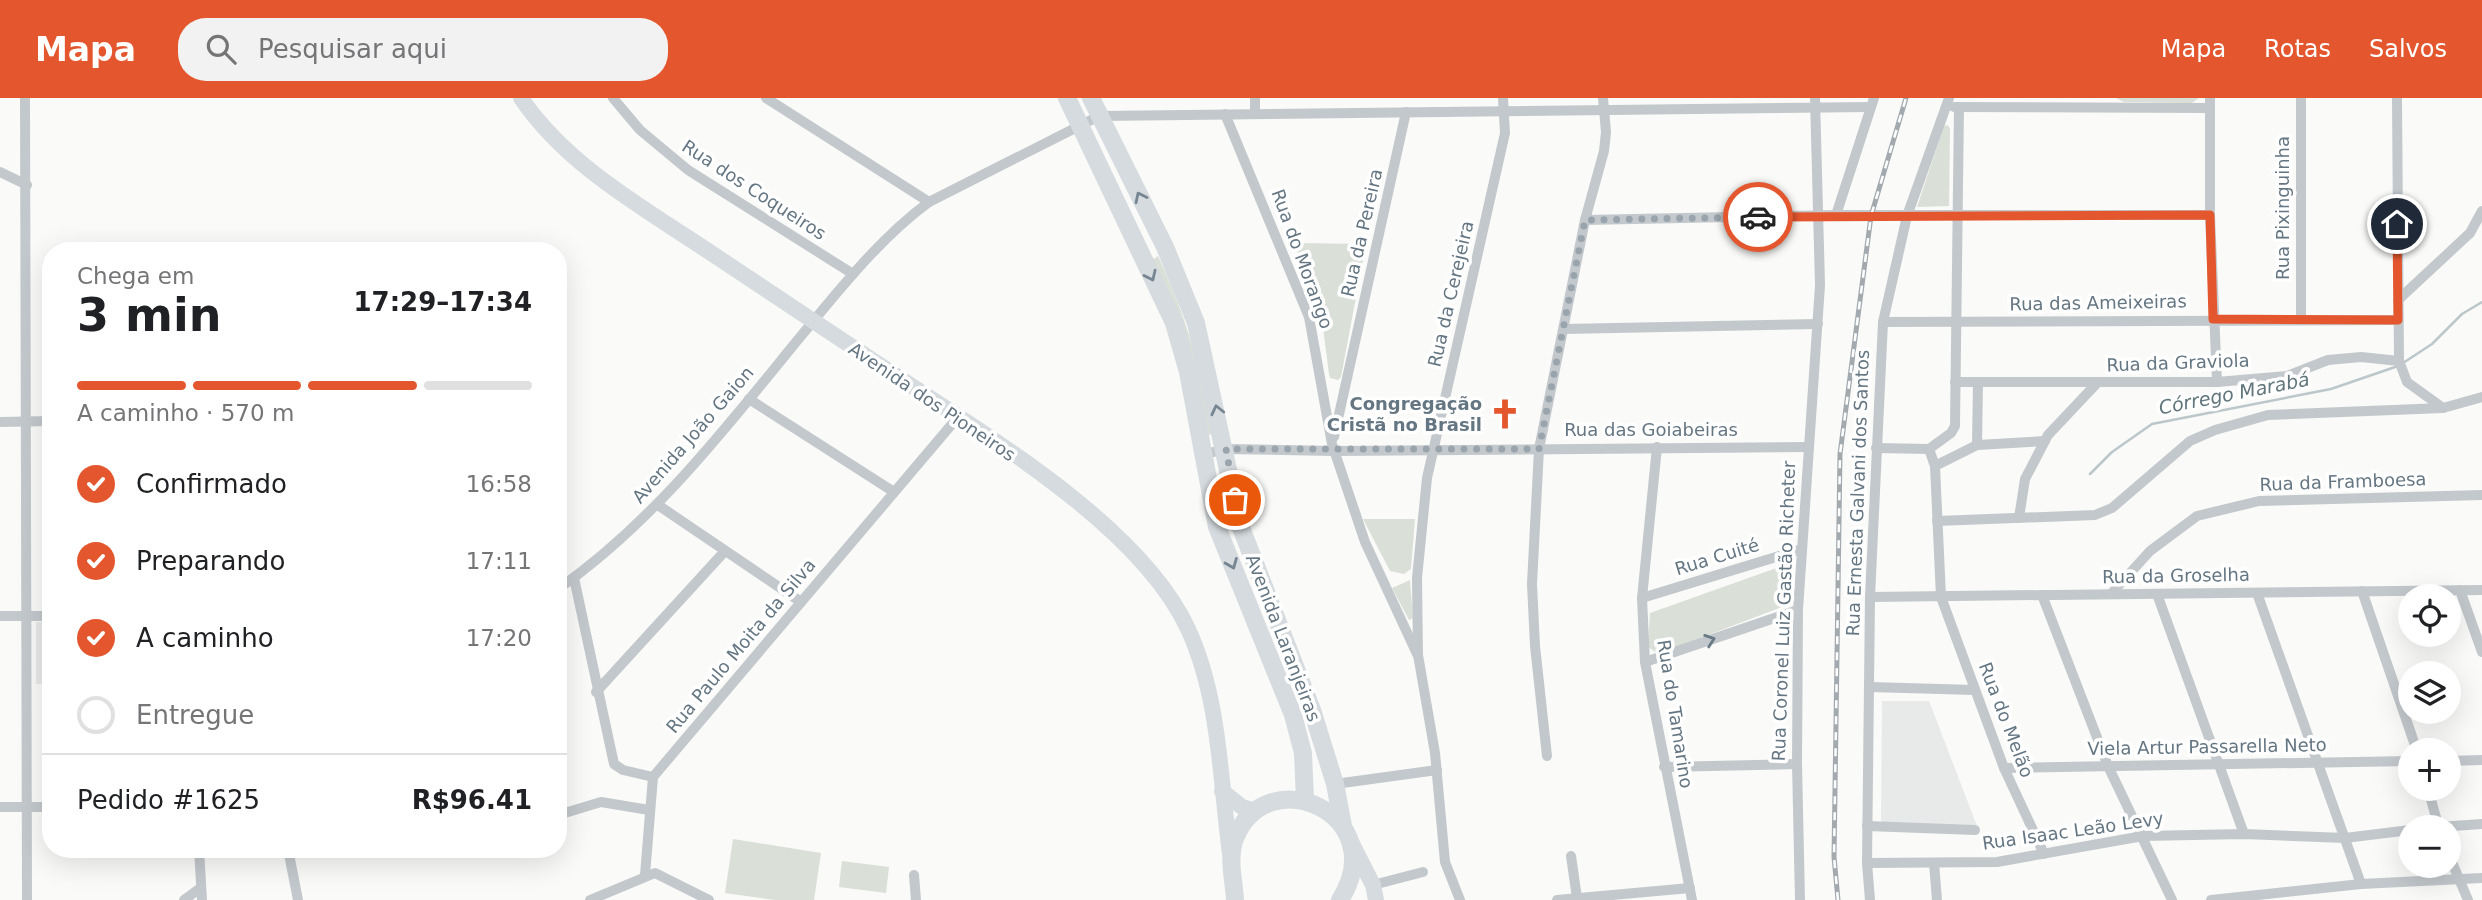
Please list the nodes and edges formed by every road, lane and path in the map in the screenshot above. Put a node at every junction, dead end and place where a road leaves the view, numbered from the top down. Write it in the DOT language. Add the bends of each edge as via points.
graph roads {
  1 [pos="25,98"];
  2 [pos="521,98"];
  3 [pos="613,98"];
  4 [pos="766,98"];
  5 [pos="1067,98"];
  6 [pos="1091,98"];
  7 [pos="1255,98"];
  8 [pos="1503,98"];
  9 [pos="2301,98"];
  10 [pos="2397,98"];
  11 [pos="2013,102"];
  12 [pos="2110,102"];
  13 [pos="1815,103"];
  14 [pos="1872,103"];
  15 [pos="1947,103"];
  16 [pos="2210,103"];
  17 [pos="1603,104"];
  18 [pos="1708,104"];
  19 [pos="1959,107"];
  20 [pos="1503,110"];
  21 [pos="1406,112"];
  22 [pos="1226,114"];
  23 [pos="1255,114"];
  24 [pos="1099,116"];
  25 [pos="1080,125"];
  26 [pos="0,172"];
  27 [pos="27,185"];
  28 [pos="929,202"];
  29 [pos="2482,211"];
  30 [pos="1836,215"];
  31 [pos="2210,215"];
  32 [pos="1819,216"];
  33 [pos="1907,216"];
  34 [pos="1958,216"];
  35 [pos="1585,220"];
  36 [pos="853,274"];
  37 [pos="2398,300"];
  38 [pos="2213,319"];
  39 [pos="2301,319"];
  40 [pos="2398,320"];
  41 [pos="813,322"];
  42 [pos="1883,322"];
  43 [pos="1956,322"];
  44 [pos="1818,324"];
  45 [pos="1563,329"];
  46 [pos="2399,361"];
  47 [pos="1955,382"];
  48 [pos="2098,382"];
  49 [pos="2217,382"];
  50 [pos="1978,383"];
  51 [pos="2482,397"];
  52 [pos="749,399"];
  53 [pos="2443,408"];
  54 [pos="958,417"];
  55 [pos="42,421"];
  56 [pos="0,422"];
  57 [pos="27,422"];
  58 [pos="2045,441"];
  59 [pos="1977,444"];
  60 [pos="1333,447"];
  61 [pos="1657,447"];
  62 [pos="1807,447"];
  63 [pos="1434,448"];
  64 [pos="1876,448"];
  65 [pos="1226,449"];
  66 [pos="1539,449"];
  67 [pos="1929,449"];
  68 [pos="1202,455"];
  69 [pos="1935,466"];
  70 [pos="894,492"];
  71 [pos="2482,495"];
  72 [pos="658,505"];
  73 [pos="2019,518"];
  74 [pos="1937,521"];
  75 [pos="1802,549"];
  76 [pos="725,551"];
  77 [pos="574,578"];
  78 [pos="567,583"];
  79 [pos="2461,590"];
  80 [pos="2482,590"];
  81 [pos="2362,591"];
  82 [pos="2398,591"];
  83 [pos="2257,593"];
  84 [pos="2461,593"];
  85 [pos="2111,594"];
  86 [pos="2157,594"];
  87 [pos="2042,595"];
  88 [pos="1642,597"];
  89 [pos="1870,597"];
  90 [pos="1941,597"];
  91 [pos="801,602"];
  92 [pos="1798,610"];
  93 [pos="0,615"];
  94 [pos="28,616"];
  95 [pos="42,616"];
  96 [pos="2482,652"];
  97 [pos="1418,655"];
  98 [pos="1645,662"];
  99 [pos="1870,687"];
  100 [pos="1975,690"];
  101 [pos="596,692"];
  102 [pos="2413,738"];
  103 [pos="1546,756"];
  104 [pos="2482,760"];
  105 [pos="2398,761"];
  106 [pos="2461,761"];
  107 [pos="2318,762"];
  108 [pos="1797,764"];
  109 [pos="2218,764"];
  110 [pos="2108,766"];
  111 [pos="1664,768"];
  112 [pos="2004,768"];
  113 [pos="1437,770"];
  114 [pos="653,777"];
  115 [pos="1335,784"];
  116 [pos="1222,791"];
  117 [pos="1305,800"];
  118 [pos="0,807"];
  119 [pos="27,807"];
  120 [pos="42,807"];
  121 [pos="649,810"];
  122 [pos="1256,811"];
  123 [pos="567,813"];
  124 [pos="2482,824"];
  125 [pos="2461,825"];
  126 [pos="1867,826"];
  127 [pos="1975,830"];
  128 [pos="2398,831"];
  129 [pos="1347,834"];
  130 [pos="2244,834"];
  131 [pos="2143,836"];
  132 [pos="2345,838"];
  133 [pos="2044,854"];
  134 [pos="1571,856"];
  135 [pos="200,858"];
  136 [pos="290,858"];
  137 [pos="1867,863"];
  138 [pos="1934,863"];
  139 [pos="1232,870"];
  140 [pos="1423,872"];
  141 [pos="645,876"];
  142 [pos="914,876"];
  143 [pos="2482,878"];
  144 [pos="2458,879"];
  145 [pos="2361,884"];
  146 [pos="2286,891"];
  147 [pos="1375,892"];
  148 [pos="201,894"];
  149 [pos="1691,894"];
  150 [pos="1577,898"];
  151 [pos="27,900"];
  152 [pos="184,900"];
  153 [pos="298,900"];
  154 [pos="590,900"];
  155 [pos="709,900"];
  156 [pos="916,900"];
  157 [pos="1235,900"];
  158 [pos="1245,900"];
  159 [pos="1340,900"];
  160 [pos="1460,900"];
  161 [pos="1557,900"];
  162 [pos="1800,900"];
  163 [pos="1870,900"];
  164 [pos="1937,900"];
  165 [pos="2172,900"];
  166 [pos="2211,900"];
  167 [pos="2301,900"];
  168 [pos="2468,900"];
  1 -- 27 [label="street"];
  2 -- 41 [label="main road, Avenida dos Pioneiros" via="534,117 596,176"];
  3 -- 36 [label="street, Rua dos Coqueiros" via="640,130 688,170"];
  4 -- 28 [label="street"];
  5 -- 25 [label="main road, Avenida Laranjeiras"];
  6 -- 24 [label="main road, Avenida Laranjeiras"];
  7 -- 23 [label="street"];
  8 -- 20 [label="street, Rua da Cerejeira"];
  9 -- 39 [label="street, Rua Pixinguinha"];
  10 -- 37 [label="street"];
  11 -- 12 [label="street"];
  11 -- 19 [label="street"];
  12 -- 16 [label="street"];
  13 -- 14 [label="street"];
  13 -- 18 [label="street"];
  13 -- 32 [label="street, Rua Coronel Luiz Gastão Richeter"];
  14 -- 30 [label="street"];
  15 -- 19 [label="street"];
  15 -- 33 [label="street, Rua Ernesta Galvani dos Santos"];
  16 -- 31 [label="street"];
  17 -- 18 [label="street"];
  17 -- 20 [label="street"];
  17 -- 35 [label="street" via="1604,151"];
  19 -- 34 [label="street"];
  20 -- 21 [label="street"];
  20 -- 63 [label="street, Rua da Cerejeira" via="1500,159"];
  21 -- 23 [label="street"];
  21 -- 60 [label="street, Rua da Pereira"];
  22 -- 23 [label="street"];
  22 -- 24 [label="street"];
  22 -- 60 [label="street, Rua do Morango" via="1309,317"];
  24 -- 25 [label="street, Avenida João Gaion"];
  65 -- 24 [label="main road, Avenida Laranjeiras, one-way" via="1196,323 1165,247"];
  25 -- 28 [label="street, Avenida João Gaion"];
  25 -- 68 [label="main road, Avenida Laranjeiras, one-way" via="1174,323 1188,372"];
  26 -- 27 [label="street"];
  27 -- 57 [label="street"];
  28 -- 36 [label="street, Avenida João Gaion" via="909,216"];
  29 -- 37 [label="street" via="2470,233"];
  30 -- 32 [label="street"];
  30 -- 33 [label="street"];
  31 -- 34 [label="street"];
  31 -- 38 [label="street"];
  32 -- 35 [label="street"];
  32 -- 44 [label="street, Rua Coronel Luiz Gastão Richeter"];
  33 -- 34 [label="street"];
  33 -- 42 [label="street, Rua Ernesta Galvani dos Santos"];
  34 -- 43 [label="street"];
  35 -- 45 [label="street"];
  36 -- 41 [label="street, Avenida João Gaion"];
  37 -- 40 [label="street"];
  38 -- 39 [label="street, Rua das Ameixeiras"];
  38 -- 43 [label="street, Rua das Ameixeiras"];
  38 -- 49 [label="street"];
  39 -- 40 [label="street, Rua das Ameixeiras"];
  40 -- 46 [label="street"];
  41 -- 52 [label="street, Avenida João Gaion"];
  41 -- 54 [label="main road, Avenida dos Pioneiros"];
  42 -- 43 [label="street, Rua das Ameixeiras"];
  42 -- 64 [label="street, Rua Ernesta Galvani dos Santos"];
  43 -- 47 [label="street"];
  44 -- 45 [label="street"];
  44 -- 62 [label="street, Rua Coronel Luiz Gastão Richeter"];
  45 -- 66 [label="street"];
  46 -- 49 [label="street, Rua da Graviola" via="2328,360 2287,376"];
  46 -- 53 [label="street" via="2407,382"];
  47 -- 50 [label="street, Rua da Graviola"];
  47 -- 67 [label="street" via="1955,426"];
  48 -- 49 [label="street, Rua da Graviola"];
  48 -- 50 [label="street, Rua da Graviola"];
  48 -- 58 [label="street"];
  50 -- 59 [label="street"];
  51 -- 53 [label="street"];
  52 -- 70 [label="street"];
  52 -- 72 [label="street, Avenida João Gaion"];
  53 -- 73 [label="street" via="2269,415 2190,441 2112,508 2095,516"];
  54 -- 70 [label="street, Rua Paulo Moita da Silva"];
  54 -- 116 [label="main road, Avenida dos Pioneiros" via="1085,509 1122,539 1153,573 1187,626 1208,677"];
  55 -- 57 [label="street"];
  56 -- 57 [label="street"];
  57 -- 94 [label="street"];
  58 -- 59 [label="street"];
  58 -- 73 [label="street" via="2025,479"];
  59 -- 69 [label="street"];
  60 -- 63 [label="street, Rua das Goiabeiras"];
  60 -- 65 [label="street, Rua das Goiabeiras"];
  60 -- 97 [label="street, Rua do Morango" via="1379,575"];
  61 -- 62 [label="street, Rua das Goiabeiras"];
  61 -- 66 [label="street, Rua das Goiabeiras"];
  61 -- 88 [label="street, Rua do Tamarino"];
  62 -- 75 [label="street, Rua Coronel Luiz Gastão Richeter"];
  63 -- 66 [label="street, Rua das Goiabeiras"];
  63 -- 97 [label="street, Rua da Cerejeira" via="1417,578"];
  64 -- 67 [label="street"];
  64 -- 89 [label="street, Rua Ernesta Galvani dos Santos"];
  65 -- 68 [label="street, Rua das Goiabeiras"];
  65 -- 115 [label="main road, Avenida Laranjeiras" via="1240,525 1297,667"];
  66 -- 103 [label="street" via="1532,584"];
  67 -- 69 [label="street, Rua do Melão"];
  68 -- 117 [label="main road, Avenida Laranjeiras, one-way" via="1217,527 1293,715 1303,753"];
  69 -- 74 [label="street, Rua do Melão"];
  70 -- 91 [label="street, Rua Paulo Moita da Silva"];
  71 -- 85 [label="street, Rua da Framboesa" via="2259,501 2197,516 2150,551"];
  72 -- 76 [label="street"];
  72 -- 77 [label="street, Avenida João Gaion"];
  73 -- 74 [label="street"];
  74 -- 90 [label="street, Rua do Melão"];
  75 -- 88 [label="street, Rua Cuité"];
  75 -- 92 [label="street, Rua Coronel Luiz Gastão Richeter"];
  76 -- 91 [label="street"];
  76 -- 101 [label="street"];
  77 -- 78 [label="street, Avenida João Gaion"];
  77 -- 101 [label="street"];
  79 -- 80 [label="street, Rua da Groselha"];
  81 -- 82 [label="street, Rua da Groselha"];
  81 -- 83 [label="street, Rua da Groselha"];
  81 -- 102 [label="street"];
  83 -- 86 [label="street, Rua da Groselha"];
  83 -- 107 [label="street"];
  84 -- 96 [label="street"];
  85 -- 86 [label="street, Rua da Groselha"];
  85 -- 87 [label="street, Rua da Groselha"];
  86 -- 109 [label="street"];
  87 -- 90 [label="street, Rua da Groselha"];
  87 -- 110 [label="street"];
  88 -- 98 [label="street, Rua do Tamarino"];
  89 -- 90 [label="street, Rua da Groselha"];
  89 -- 99 [label="street, Rua Ernesta Galvani dos Santos"];
  90 -- 100 [label="street, Rua do Melão"];
  91 -- 114 [label="street, Rua Paulo Moita da Silva"];
  98 -- 92 [label="street, one-way"];
  92 -- 108 [label="street, Rua Coronel Luiz Gastão Richeter"];
  93 -- 94 [label="street"];
  94 -- 95 [label="street"];
  94 -- 119 [label="street"];
  97 -- 113 [label="street, Rua da Cerejeira"];
  98 -- 111 [label="street, Rua do Tamarino"];
  99 -- 100 [label="street"];
  99 -- 126 [label="street, Rua Ernesta Galvani dos Santos"];
  100 -- 112 [label="street, Rua do Melão"];
  101 -- 114 [label="street" via="614,764"];
  104 -- 106 [label="street"];
  105 -- 107 [label="street, Viela Artur Passarella Neto"];
  107 -- 109 [label="street, Viela Artur Passarella Neto"];
  107 -- 132 [label="street"];
  108 -- 111 [label="street"];
  108 -- 162 [label="street, Rua Coronel Luiz Gastão Richeter"];
  109 -- 110 [label="street, Viela Artur Passarella Neto"];
  109 -- 130 [label="street"];
  110 -- 112 [label="street, Viela Artur Passarella Neto"];
  110 -- 131 [label="street"];
  111 -- 149 [label="street, Rua do Tamarino"];
  112 -- 133 [label="street, Rua do Melão"];
  113 -- 115 [label="street"];
  113 -- 160 [label="street, Rua da Cerejeira" via="1445,862"];
  114 -- 121 [label="street"];
  115 -- 129 [label="main road, Avenida Laranjeiras"];
  116 -- 122 [label="main road" via="1242,807"];
  116 -- 139 [label="main road, Avenida dos Pioneiros"];
  117 -- 122 [label="main road" via="1271,803"];
  117 -- 129 [label="main road" via="1320,806"];
  118 -- 119 [label="street"];
  119 -- 120 [label="street"];
  119 -- 151 [label="street"];
  121 -- 123 [label="street" via="601,802"];
  121 -- 141 [label="street"];
  122 -- 139 [label="main road" via="1242,825 1234,843"];
  124 -- 125 [label="street"];
  126 -- 127 [label="street"];
  126 -- 137 [label="street, Rua Ernesta Galvani dos Santos"];
  128 -- 132 [label="street, Rua Isaac Leão Levy"];
  129 -- 147 [label="main road, Avenida Laranjeiras"];
  129 -- 159 [label="main road" via="1353,872"];
  130 -- 131 [label="street, Rua Isaac Leão Levy"];
  130 -- 132 [label="street, Rua Isaac Leão Levy"];
  131 -- 133 [label="street, Rua Isaac Leão Levy"];
  131 -- 165 [label="street"];
  132 -- 145 [label="street"];
  133 -- 138 [label="street, Rua Isaac Leão Levy" via="1997,862"];
  134 -- 150 [label="street"];
  135 -- 148 [label="street"];
  136 -- 153 [label="street"];
  137 -- 138 [label="street, Rua Isaac Leão Levy"];
  137 -- 163 [label="street, Rua Ernesta Galvani dos Santos"];
  138 -- 164 [label="street"];
  139 -- 157 [label="main road, Avenida dos Pioneiros"];
  139 -- 158 [label="main road"];
  140 -- 147 [label="street"];
  141 -- 154 [label="street"];
  141 -- 155 [label="street" via="662,874"];
  142 -- 156 [label="street"];
  143 -- 144 [label="street"];
  144 -- 145 [label="street"];
  144 -- 168 [label="street"];
  145 -- 146 [label="street"];
  146 -- 166 [label="street"];
  146 -- 167 [label="street"];
  148 -- 152 [label="street"];
  149 -- 150 [label="street"];
  150 -- 161 [label="street"];
}
